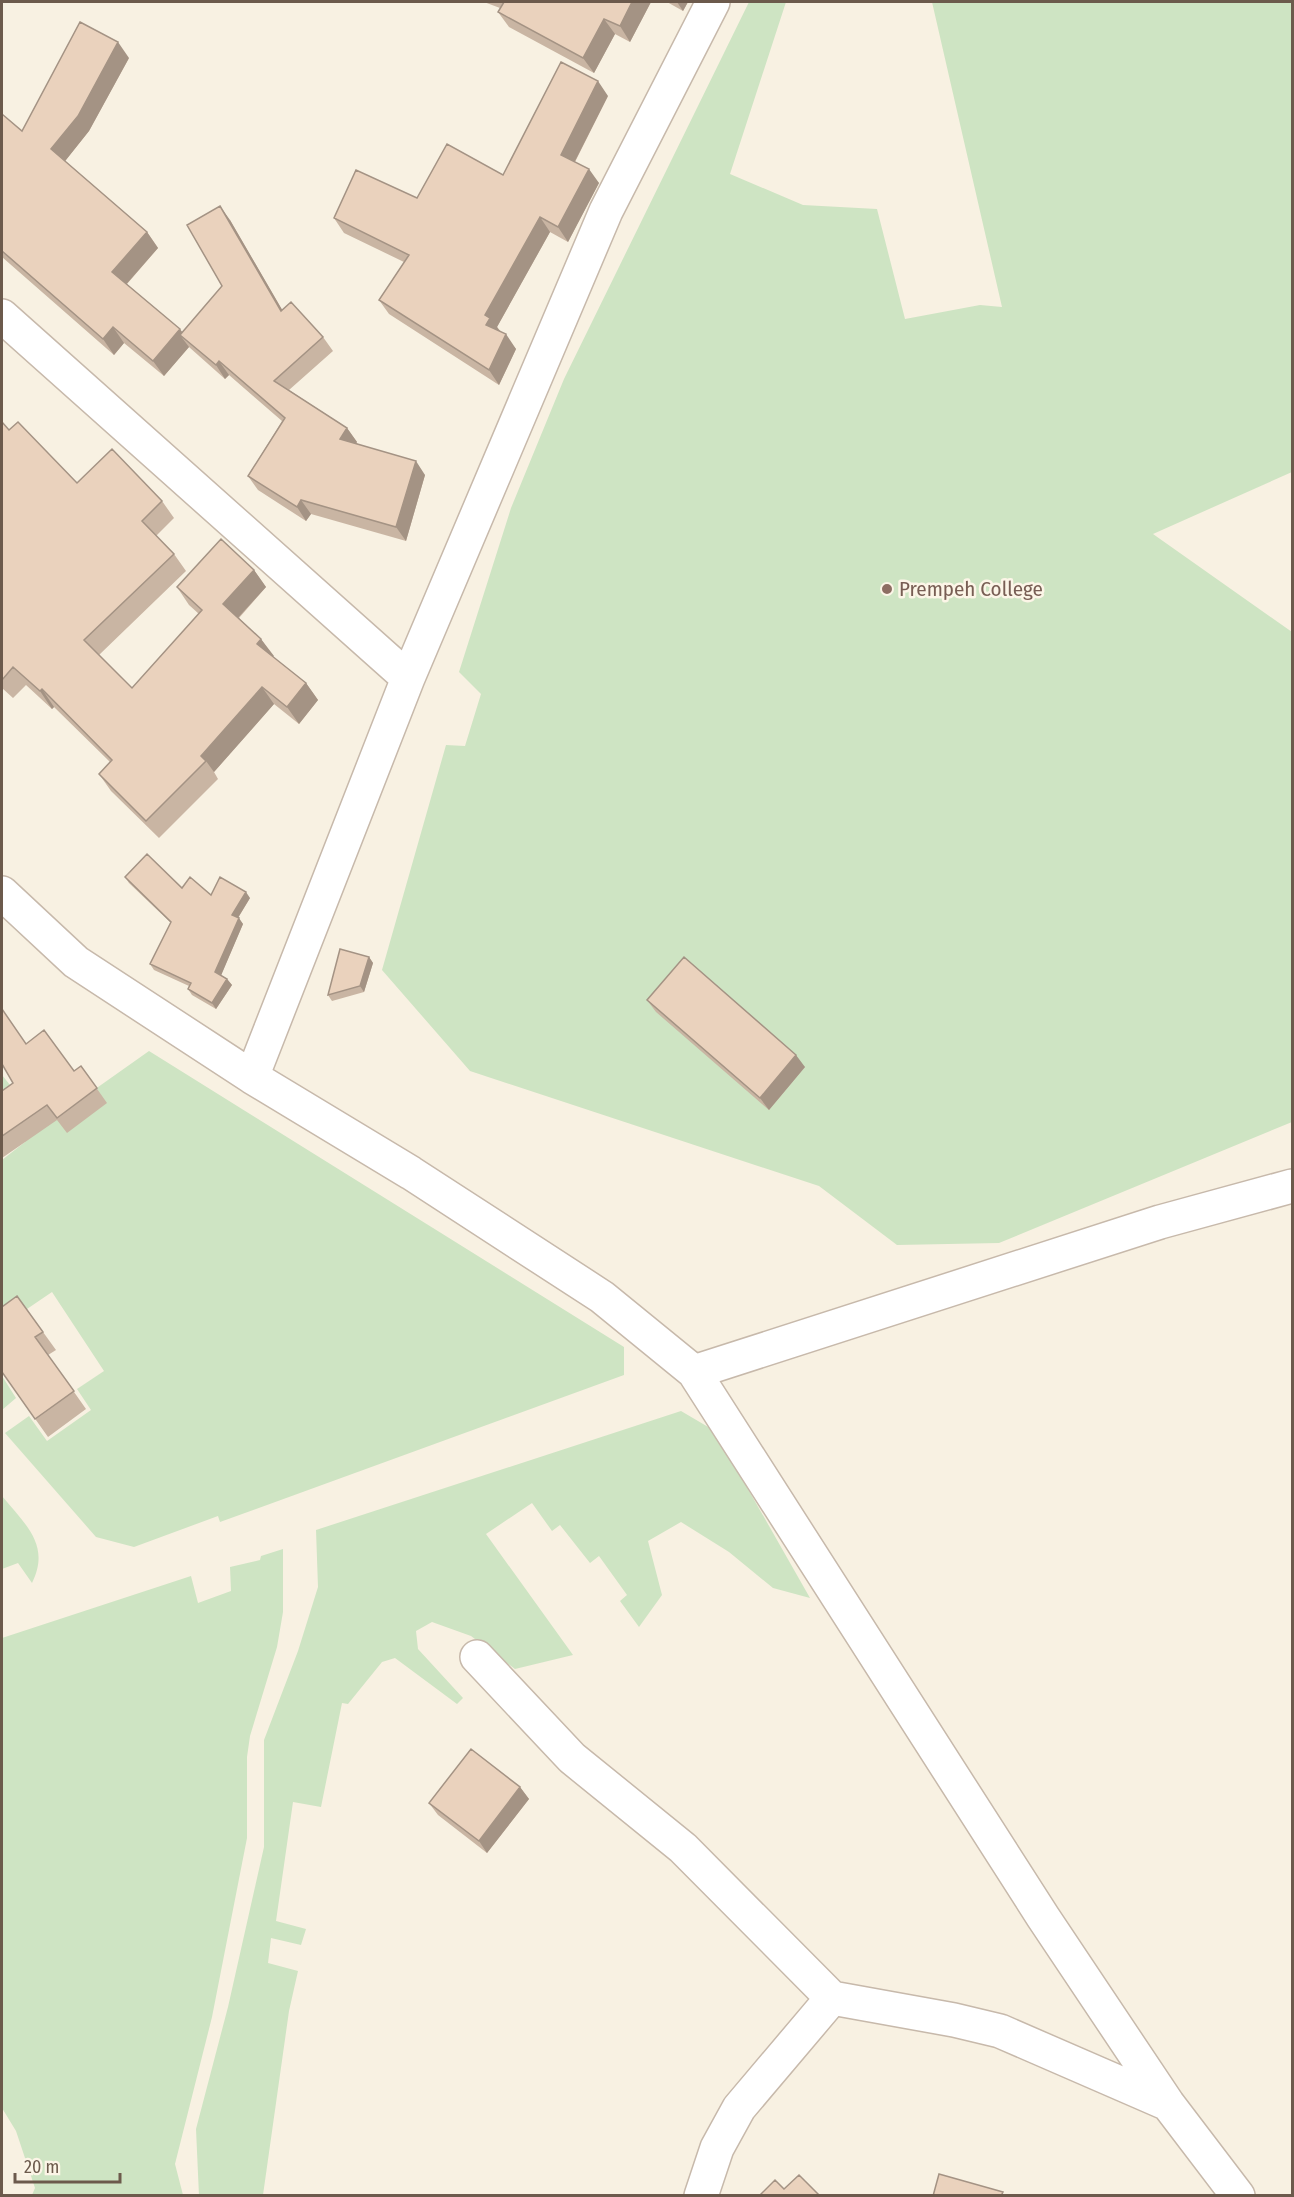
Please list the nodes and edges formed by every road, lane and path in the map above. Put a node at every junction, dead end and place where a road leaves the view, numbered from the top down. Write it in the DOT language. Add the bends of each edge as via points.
graph roads {
  1 [pos="713,2"];
  2 [pos="2,316"];
  3 [pos="408,678"];
  4 [pos="2,893"];
  5 [pos="252,1077"];
  6 [pos="1293,1186"];
  7 [pos="694,1372"];
  8 [pos="477,1657"];
  9 [pos="832,1998"];
  10 [pos="1168,2104"];
  11 [pos="701,2196"];
  12 [pos="1238,2196"];
  1 -- 3 [label="street" via="606,211"];
  2 -- 3 [label="street"];
  3 -- 5 [label="street"];
  4 -- 5 [label="street" via="76,962"];
  5 -- 7 [label="street" via="411,1173 602,1297"];
  6 -- 7 [label="street" via="1160,1222"];
  7 -- 10 [label="street" via="1030,1897"];
  8 -- 9 [label="street" via="572,1758 683,1848"];
  9 -- 10 [label="street" via="1000,2031"];
  9 -- 11 [label="street" via="739,2108 717,2148"];
  10 -- 12 [label="street"];
}
